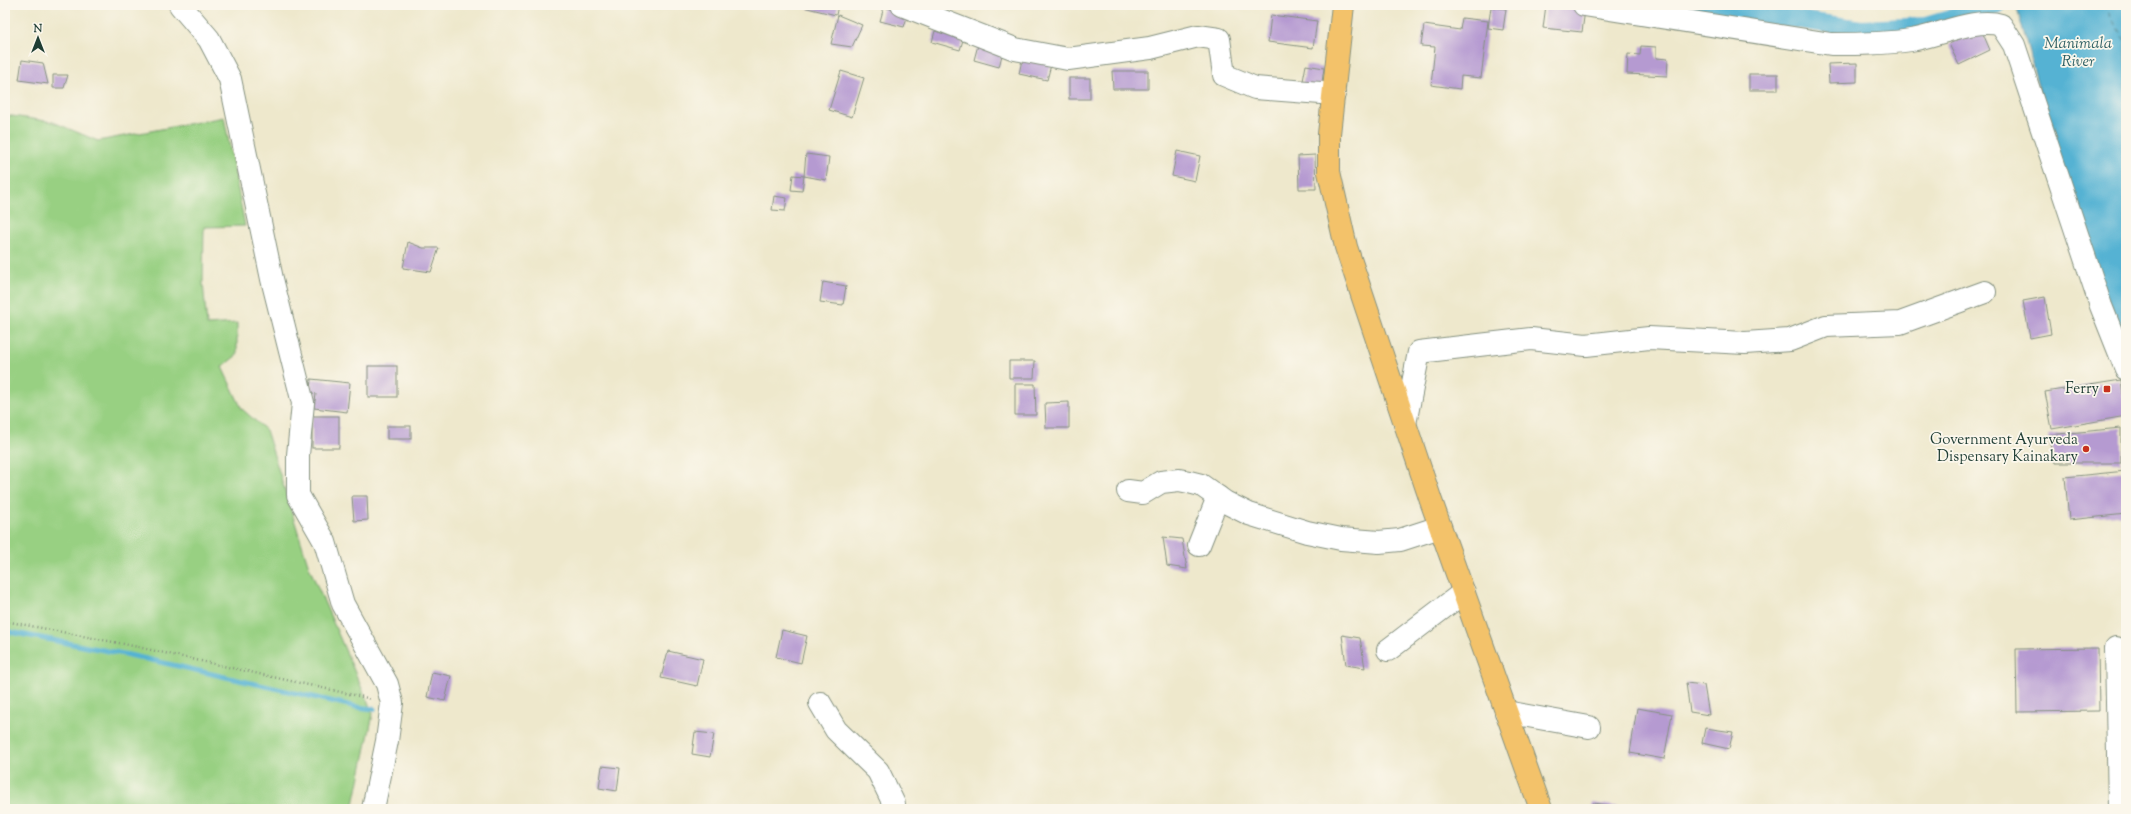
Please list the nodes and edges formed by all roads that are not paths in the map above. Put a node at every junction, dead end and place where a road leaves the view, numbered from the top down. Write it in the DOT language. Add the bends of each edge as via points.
graph roads {
  1 [pos="180,5"];
  2 [pos="902,5"];
  3 [pos="1343,5"];
  4 [pos="1584,5"];
  5 [pos="1334,94"];
  6 [pos="1986,292"];
  7 [pos="2126,369"];
  8 [pos="1405,424"];
  9 [pos="1128,491"];
  10 [pos="1218,497"];
  11 [pos="1440,527"];
  12 [pos="1199,545"];
  13 [pos="1464,592"];
  14 [pos="2116,648"];
  15 [pos="1388,650"];
  16 [pos="820,703"];
  17 [pos="1506,712"];
  18 [pos="1589,727"];
  19 [pos="373,809"];
  20 [pos="894,809"];
  21 [pos="1541,809"];
  22 [pos="2119,809"];
  1 -- 19 [label="street" via="209,39 230,79 272,279 303,403 298,455 298,495 325,542 343,604 387,684 392,703"];
  2 -- 5 [label="street" via="1015,49 1068,59 1150,48 1198,36 1219,39 1224,75 1255,88"];
  3 -- 5 [label="main road"];
  4 -- 7 [label="street" via="1831,44 1871,45 1912,40 1983,23 2001,25 2014,45 2101,306"];
  5 -- 8 [label="main road" via="1329,134 1329,172 1346,247"];
  6 -- 8 [label="street" via="1900,323 1826,326 1790,340 1745,343 1648,338 1586,345 1531,339 1419,352"];
  8 -- 11 [label="main road"];
  9 -- 10 [label="street" via="1143,492 1161,482 1179,480 1201,485"];
  10 -- 11 [label="street" via="1249,514 1306,532 1341,539 1379,542 1400,540"];
  10 -- 12 [label="street"];
  11 -- 13 [label="main road"];
  13 -- 15 [label="street"];
  13 -- 17 [label="main road"];
  14 -- 22 [label="street"];
  16 -- 20 [label="street" via="836,730 878,771"];
  17 -- 18 [label="street"];
  17 -- 21 [label="main road"];
}
